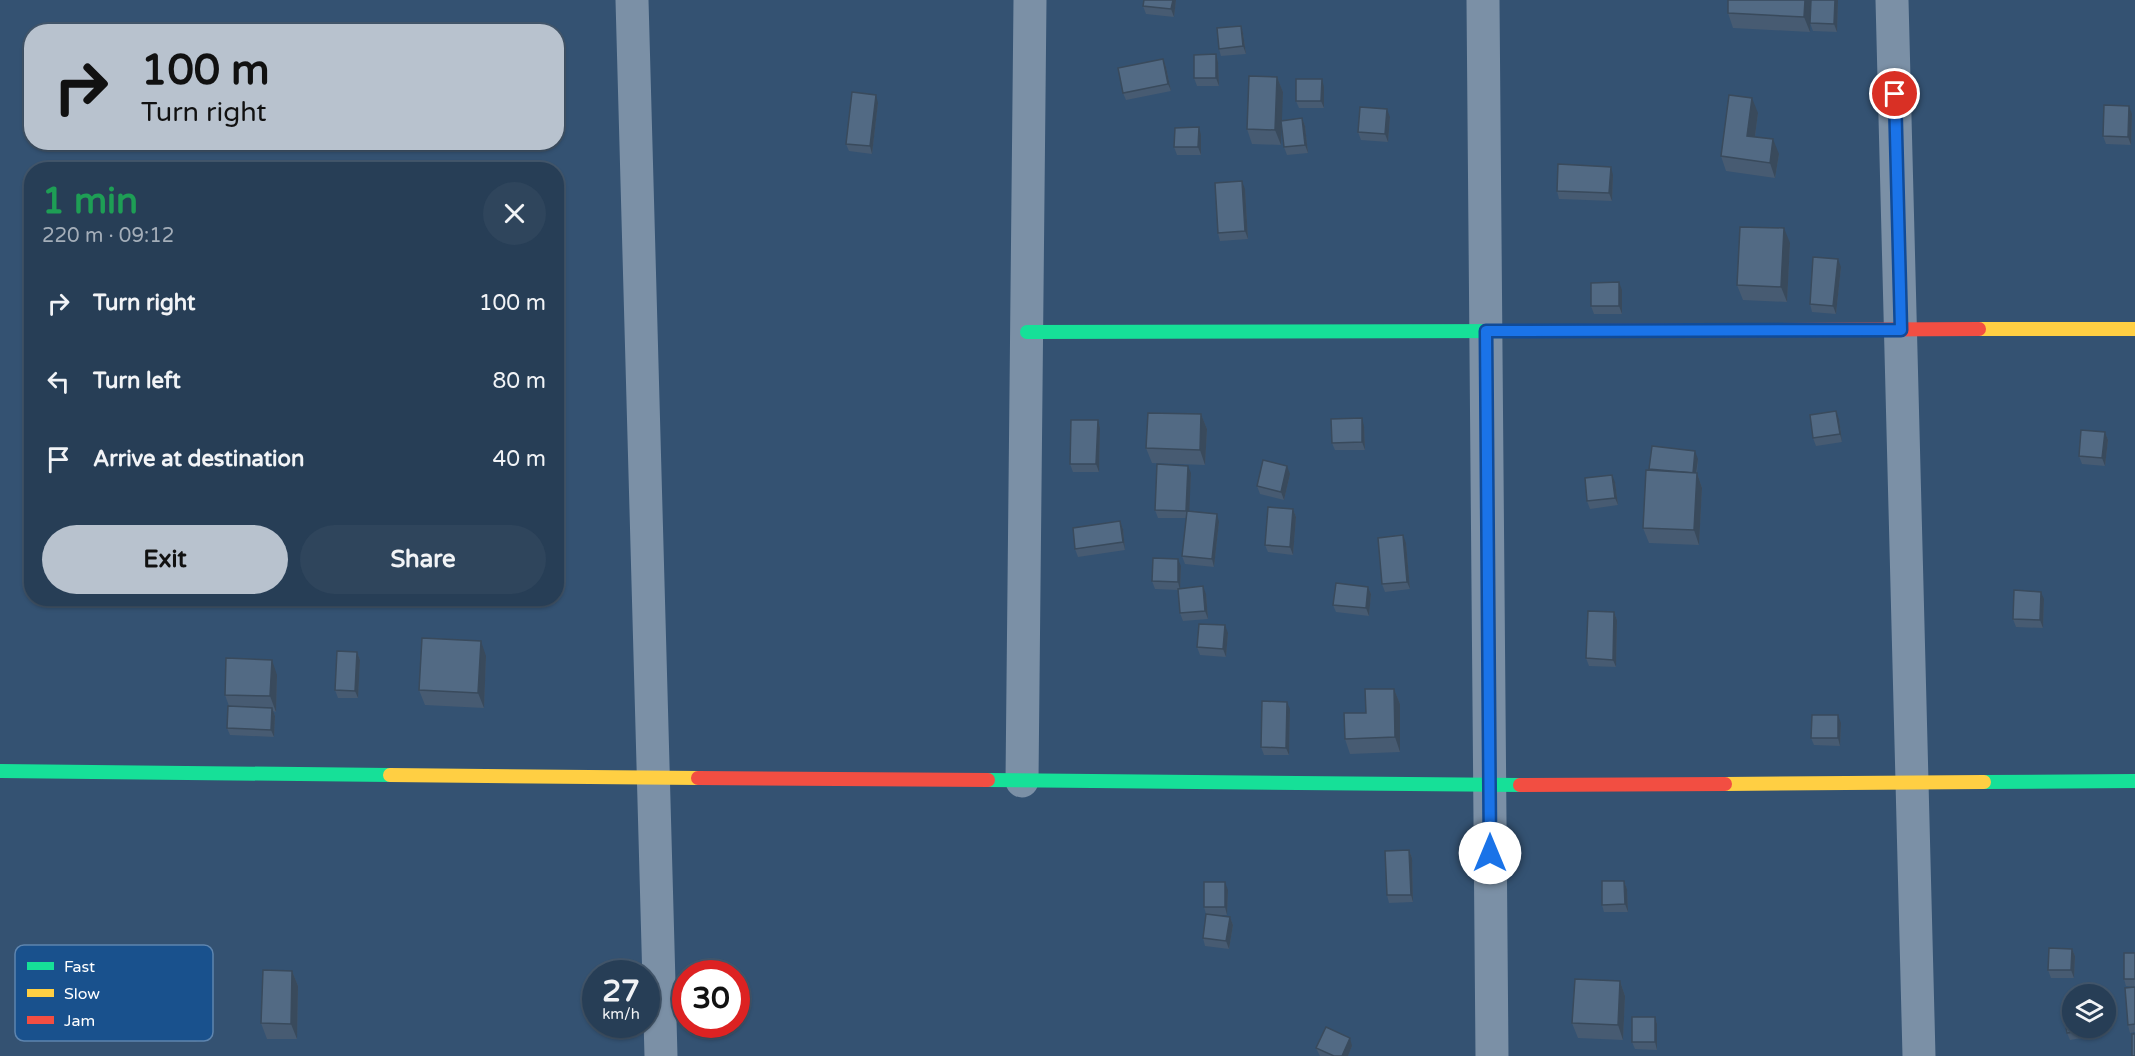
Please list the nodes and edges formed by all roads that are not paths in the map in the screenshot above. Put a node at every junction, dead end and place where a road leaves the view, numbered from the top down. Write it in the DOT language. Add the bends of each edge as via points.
graph roads {
  1 [pos="632,0"];
  2 [pos="1030,0"];
  3 [pos="1483,0"];
  4 [pos="1892,0"];
  5 [pos="2135,329"];
  6 [pos="1901,330"];
  7 [pos="1486,331"];
  8 [pos="1027,332"];
  9 [pos="0,771"];
  10 [pos="654,777"];
  11 [pos="1022,781"];
  12 [pos="1912,781"];
  13 [pos="2135,781"];
  14 [pos="1490,785"];
  15 [pos="662,1056"];
  16 [pos="1492,1056"];
  17 [pos="1919,1056"];
  1 -- 10 [label="street"];
  2 -- 8 [label="street"];
  3 -- 7 [label="street"];
  4 -- 6 [label="street"];
  5 -- 6 [label="street"];
  6 -- 7 [label="street"];
  6 -- 12 [label="street"];
  7 -- 8 [label="street"];
  7 -- 14 [label="street"];
  8 -- 11 [label="street"];
  9 -- 10 [label="street"];
  10 -- 11 [label="street"];
  10 -- 15 [label="street"];
  11 -- 14 [label="street"];
  12 -- 13 [label="street"];
  12 -- 14 [label="street"];
  12 -- 17 [label="street"];
  14 -- 16 [label="street"];
}
